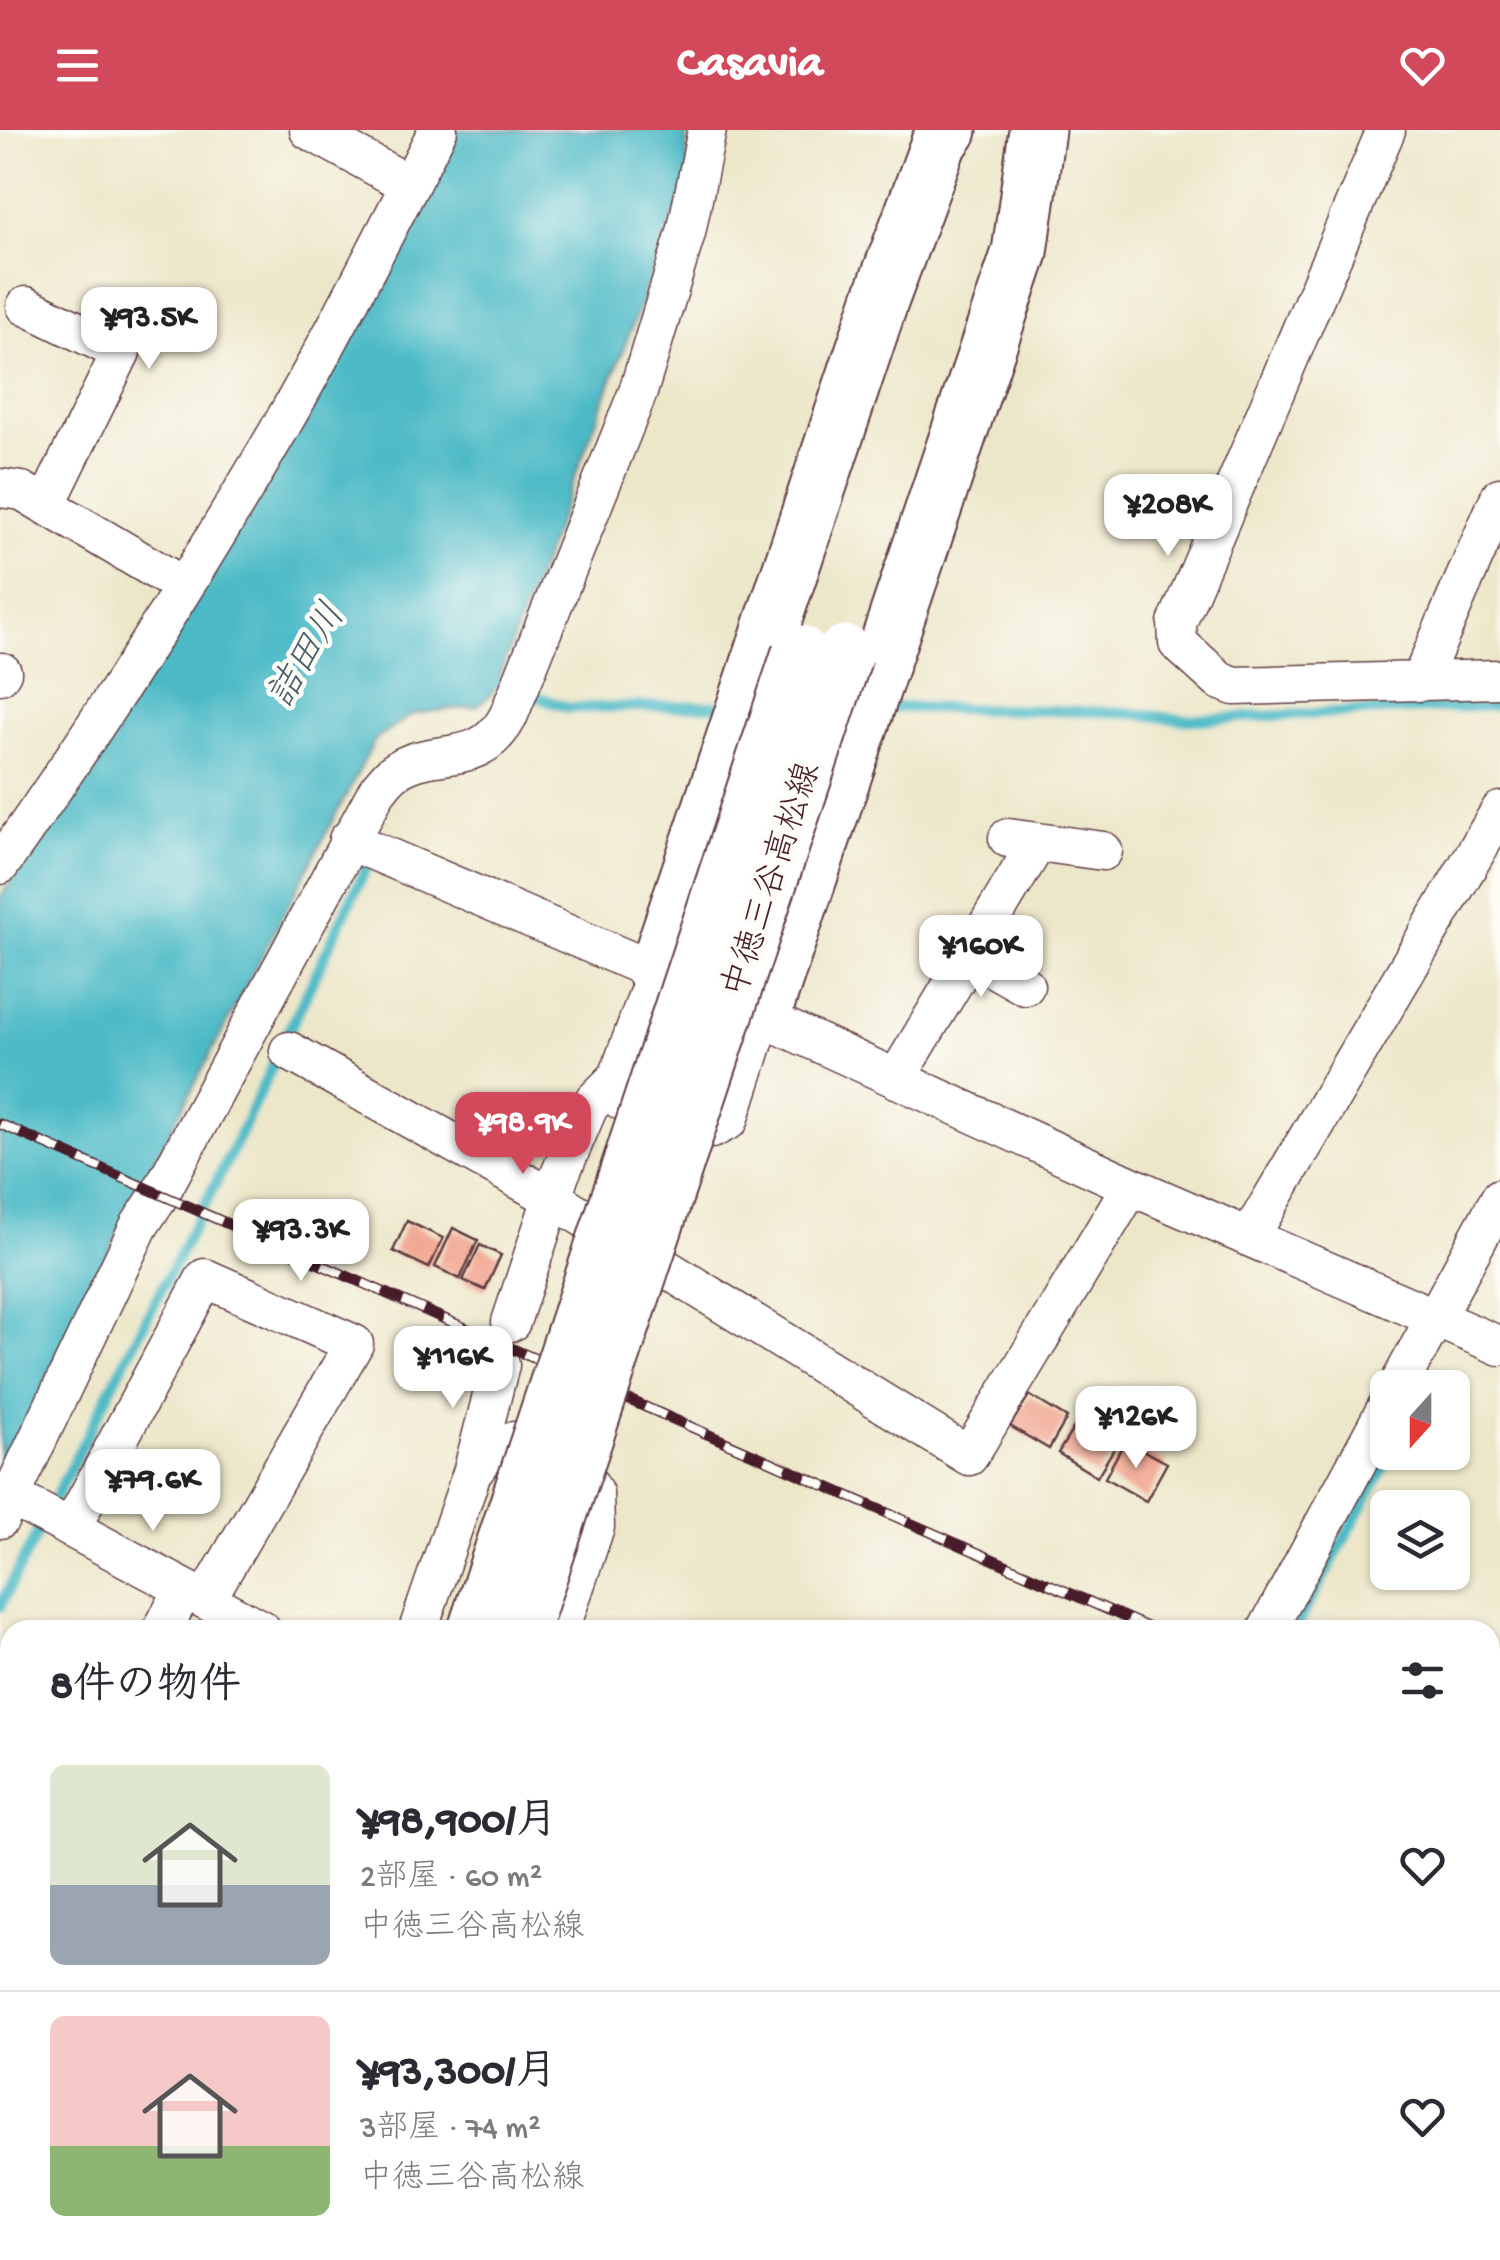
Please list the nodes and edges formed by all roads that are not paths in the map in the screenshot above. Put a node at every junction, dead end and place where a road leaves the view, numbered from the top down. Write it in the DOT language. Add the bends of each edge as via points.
graph roads {
  1 [pos="308,130"];
  2 [pos="438,130"];
  3 [pos="707,130"];
  4 [pos="949,130"];
  5 [pos="972,130"];
  6 [pos="1021,130"];
  7 [pos="1037,130"];
  8 [pos="1386,130"];
  9 [pos="410,185"];
  10 [pos="26,306"];
  11 [pos="0,488"];
  12 [pos="1500,498"];
  13 [pos="46,505"];
  14 [pos="183,586"];
  15 [pos="822,653"];
  16 [pos="1500,679"];
  17 [pos="1420,682"];
  18 [pos="1500,812"];
  19 [pos="348,840"];
  20 [pos="1103,851"];
  21 [pos="0,865"];
  22 [pos="970,954"];
  23 [pos="656,972"];
  24 [pos="1026,986"];
  25 [pos="762,1017"];
  26 [pos="288,1050"];
  27 [pos="618,1077"];
  28 [pos="896,1079"];
  29 [pos="1132,1186"];
  30 [pos="552,1198"];
  31 [pos="1500,1198"];
  32 [pos="1250,1236"];
  33 [pos="1434,1317"];
  34 [pos="511,1322"];
  35 [pos="1500,1346"];
  36 [pos="500,1365"];
  37 [pos="1406,1370"];
  38 [pos="1370,1437"];
  39 [pos="472,1473"];
  40 [pos="6,1508"];
  41 [pos="70,1528"];
  42 [pos="195,1595"];
  43 [pos="171,1620"];
  44 [pos="243,1620"];
  45 [pos="421,1620"];
  46 [pos="480,1620"];
  47 [pos="524,1620"];
  48 [pos="563,1620"];
  49 [pos="1271,1620"];
  1 -- 9 [label="street"];
  2 -- 9 [label="street"];
  3 -- 19 [label="street" via="686,233 638,392 508,717 480,748 394,772"];
  4 -- 23 [label="main road" via="881,299"];
  5 -- 15 [label="main road, 中徳三谷高松線"];
  6 -- 15 [label="main road, 中徳三谷高松線"];
  7 -- 25 [label="main road" via="1020,252"];
  8 -- 17 [label="street" via="1178,623 1178,643 1234,686"];
  9 -- 14 [label="street" via="270,446"];
  10 -- 13 [label="street" via="121,352"];
  11 -- 13 [label="street"];
  12 -- 17 [label="street"];
  13 -- 14 [label="street"];
  14 -- 21 [label="street"];
  15 -- 46 [label="main road, 中徳三谷高松線, bridge"];
  15 -- 47 [label="main road, 中徳三谷高松線, bridge"];
  16 -- 17 [label="street"];
  18 -- 32 [label="street"];
  19 -- 23 [label="street"];
  19 -- 40 [label="street" via="140,1226"];
  20 -- 22 [label="street" via="1022,840"];
  22 -- 24 [label="street"];
  22 -- 28 [label="street"];
  23 -- 25 [label="street"];
  23 -- 27 [label="street"];
  25 -- 27 [label="street" via="729,1120 712,1128 622,1101"];
  25 -- 28 [label="street"];
  26 -- 30 [label="street"];
  27 -- 30 [label="street" via="589,1106"];
  28 -- 29 [label="street"];
  29 -- 30 [label="street" via="969,1456"];
  29 -- 32 [label="street"];
  30 -- 34 [label="street"];
  31 -- 33 [label="street"];
  32 -- 33 [label="street"];
  33 -- 35 [label="street"];
  33 -- 37 [label="street"];
  36 -- 39 [label="street"];
  38 -- 49 [label="street"];
  39 -- 45 [label="street"];
  39 -- 48 [label="street" via="490,1450 514,1441 576,1461 594,1492 595,1527"];
  40 -- 41 [label="street"];
  41 -- 42 [label="street"];
  41 -- 42 [label="street" via="205,1278 354,1344"];
  42 -- 43 [label="street"];
  42 -- 44 [label="street"];
}
